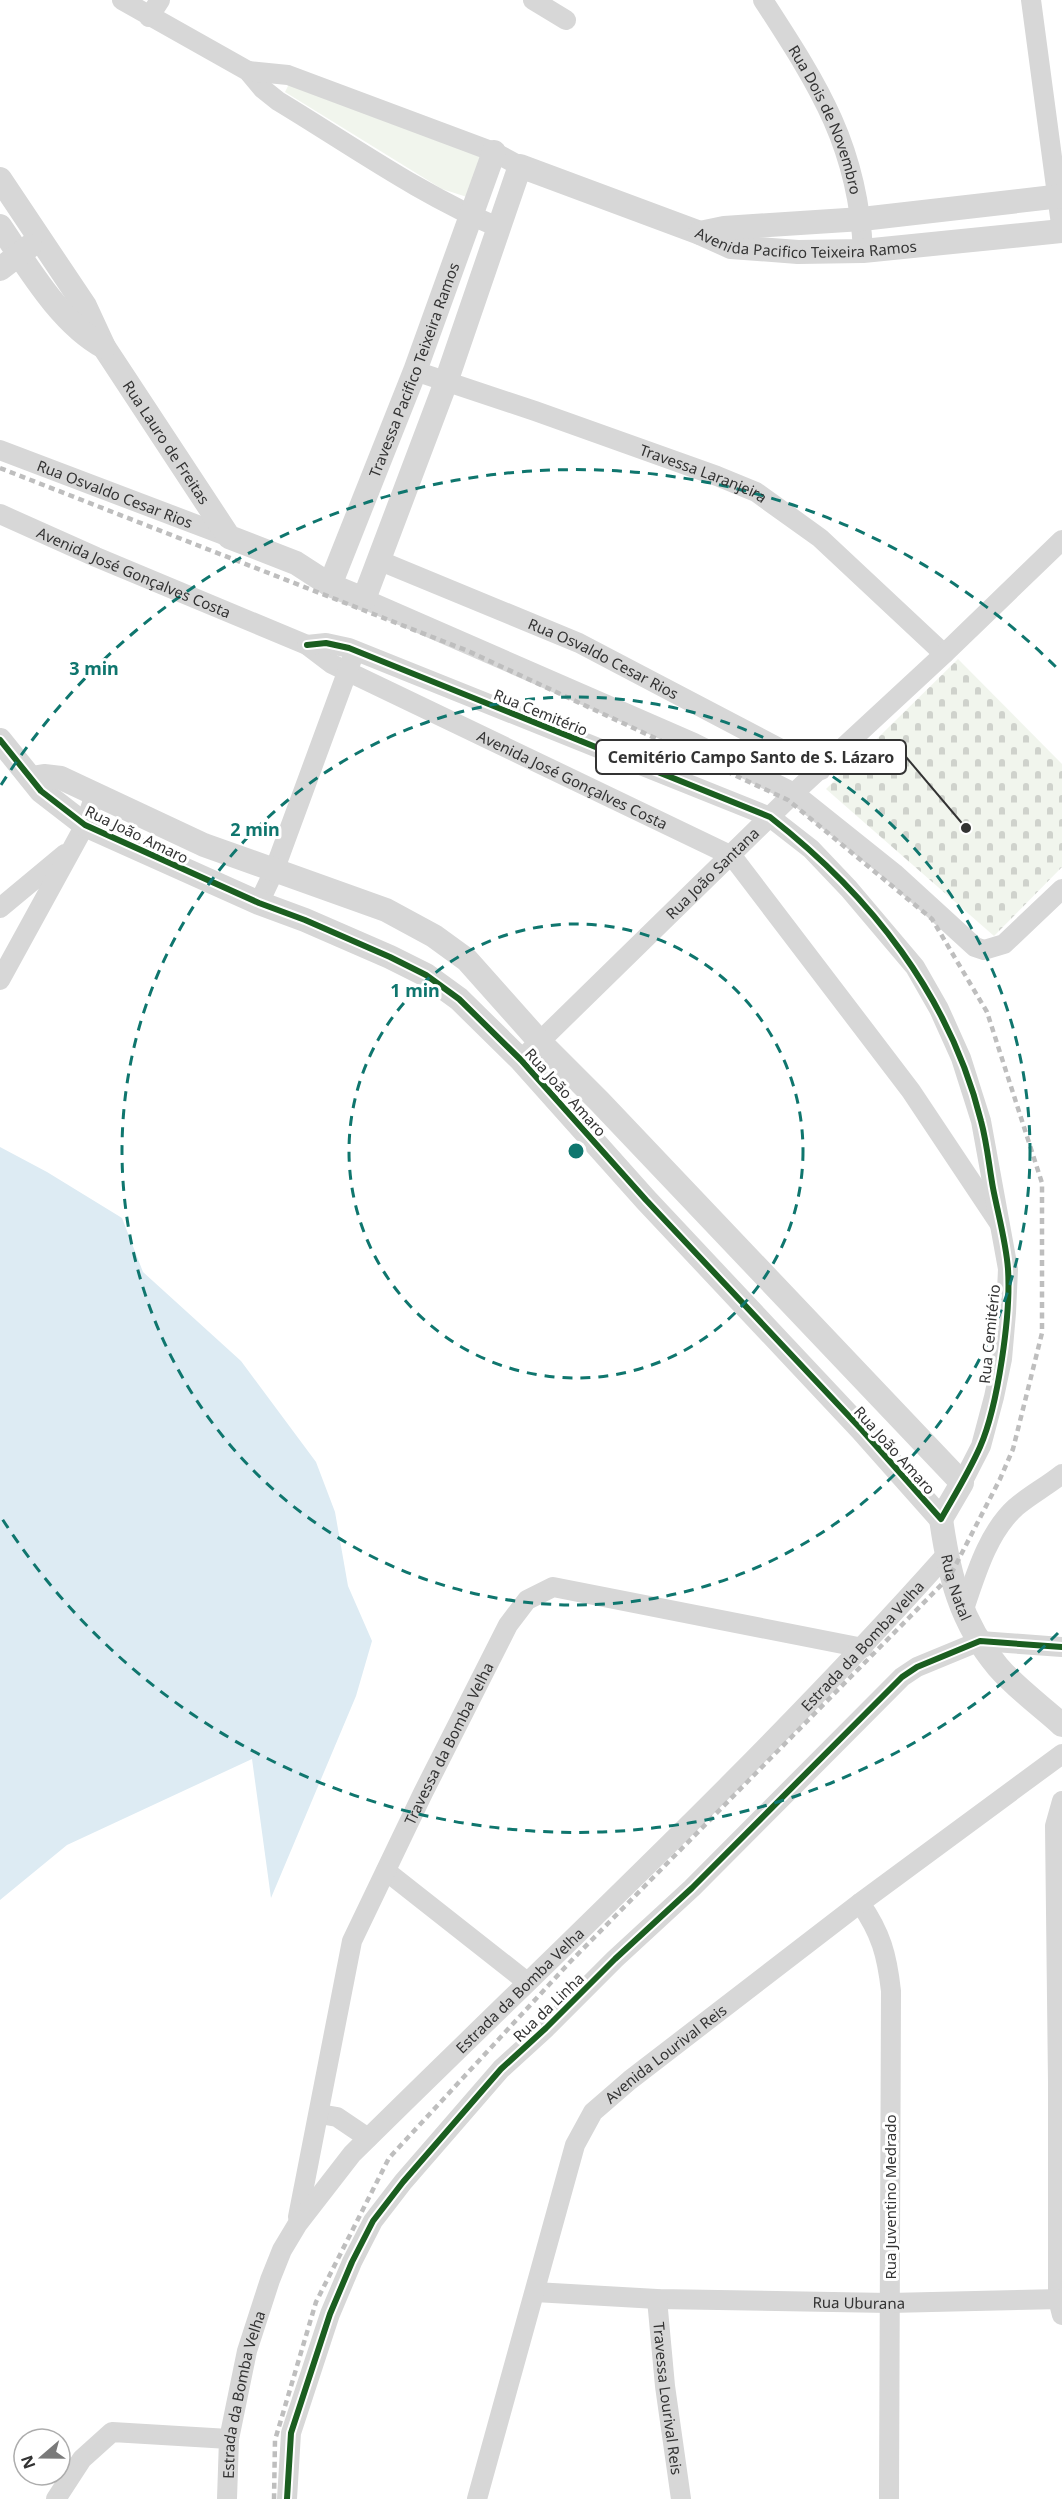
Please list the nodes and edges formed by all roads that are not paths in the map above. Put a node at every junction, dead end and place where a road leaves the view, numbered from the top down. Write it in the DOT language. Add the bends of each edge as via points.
graph roads {
  1 [pos="122,0"];
  2 [pos="160,0"];
  3 [pos="533,0"];
  4 [pos="763,0"];
  5 [pos="1031,0"];
  6 [pos="149,17"];
  7 [pos="566,20"];
  8 [pos="248,71"];
  9 [pos="494,152"];
  10 [pos="520,166"];
  11 [pos="0,179"];
  12 [pos="1060,196"];
  13 [pos="473,217"];
  14 [pos="862,219"];
  15 [pos="0,226"];
  16 [pos="500,228"];
  17 [pos="1062,231"];
  18 [pos="700,232"];
  19 [pos="39,239"];
  20 [pos="863,250"];
  21 [pos="19,254"];
  22 [pos="0,269"];
  23 [pos="104,347"];
  24 [pos="415,372"];
  25 [pos="446,382"];
  26 [pos="0,450"];
  27 [pos="0,514"];
  28 [pos="229,537"];
  29 [pos="1062,540"];
  30 [pos="342,558"];
  31 [pos="378,560"];
  32 [pos="296,563"];
  33 [pos="330,585"];
  34 [pos="364,599"];
  35 [pos="307,645"];
  36 [pos="355,651"];
  37 [pos="944,654"];
  38 [pos="347,671"];
  39 [pos="0,740"];
  40 [pos="821,770"];
  41 [pos="32,778"];
  42 [pos="794,793"];
  43 [pos="95,794"];
  44 [pos="770,817"];
  45 [pos="85,825"];
  46 [pos="73,847"];
  47 [pos="732,856"];
  48 [pos="274,871"];
  49 [pos="1062,889"];
  50 [pos="259,903"];
  51 [pos="0,908"];
  52 [pos="0,980"];
  53 [pos="540,1042"];
  54 [pos="521,1060"];
  55 [pos="999,1223"];
  56 [pos="1062,1474"];
  57 [pos="962,1483"];
  58 [pos="941,1519"];
  59 [pos="946,1555"];
  60 [pos="963,1612"];
  61 [pos="980,1641"];
  62 [pos="1062,1647"];
  63 [pos="863,1648"];
  64 [pos="1062,1725"];
  65 [pos="1062,1754"];
  66 [pos="1062,1801"];
  67 [pos="1058,1825"];
  68 [pos="387,1870"];
  69 [pos="860,1903"];
  70 [pos="527,1982"];
  71 [pos="1060,2083"];
  72 [pos="320,2114"];
  73 [pos="368,2138"];
  74 [pos="297,2224"];
  75 [pos="535,2292"];
  76 [pos="657,2299"];
  77 [pos="889,2303"];
  78 [pos="1061,2304"];
  79 [pos="229,2439"];
  80 [pos="56,2499"];
  81 [pos="227,2499"];
  82 [pos="287,2499"];
  83 [pos="477,2499"];
  84 [pos="681,2499"];
  85 [pos="889,2499"];
  1 -- 6 [label="street"];
  2 -- 6 [label="street"];
  3 -- 7 [label="street"];
  4 -- 14 [label="street, Rua Dois de Novembro" via="829,107 842,137"];
  5 -- 12 [label="street"];
  6 -- 8 [label="street"];
  8 -- 9 [label="street" via="288,75"];
  8 -- 13 [label="street" via="279,101"];
  9 -- 10 [label="street"];
  9 -- 13 [label="street, Travessa Pacifico Teixeira Ramos"];
  10 -- 16 [label="street, Travessa Pacifico Teixeira Ramos"];
  10 -- 18 [label="street"];
  11 -- 19 [label="street, Rua Lauro de Freitas"];
  12 -- 14 [label="street, Avenida Pacifico Teixeira Ramos"];
  12 -- 17 [label="street"];
  13 -- 16 [label="street"];
  13 -- 24 [label="street, Travessa Pacifico Teixeira Ramos"];
  14 -- 18 [label="street, Avenida Pacifico Teixeira Ramos"];
  14 -- 20 [label="street, Rua Dois de Novembro"];
  15 -- 21 [label="street, Rua Lauro de Freitas"];
  16 -- 25 [label="street, Travessa Pacifico Teixeira Ramos"];
  17 -- 20 [label="street, Avenida Pacifico Teixeira Ramos"];
  18 -- 20 [label="street, Avenida Pacifico Teixeira Ramos" via="721,244 741,249"];
  19 -- 21 [label="street"];
  19 -- 23 [label="street, Rua Lauro de Freitas" via="85,306"];
  21 -- 22 [label="street"];
  21 -- 23 [label="street, Rua Lauro de Freitas" via="69,321"];
  23 -- 28 [label="street, Rua Lauro de Freitas"];
  24 -- 25 [label="street, Travessa Laranjeira"];
  24 -- 30 [label="street, Travessa Pacifico Teixeira Ramos"];
  25 -- 31 [label="street, Travessa Pacifico Teixeira Ramos"];
  25 -- 37 [label="street, Travessa Laranjeira" via="756,492 820,538"];
  26 -- 28 [label="street, Rua Osvaldo Cesar Rios"];
  27 -- 35 [label="street, Avenida José Gonçalves Costa"];
  28 -- 32 [label="street"];
  29 -- 37 [label="street, Rua João Santana"];
  30 -- 31 [label="street"];
  30 -- 32 [label="street"];
  30 -- 33 [label="street, Travessa Pacifico Teixeira Ramos"];
  31 -- 34 [label="street, Travessa Pacifico Teixeira Ramos"];
  31 -- 40 [label="street, Rua Osvaldo Cesar Rios" via="579,643"];
  32 -- 33 [label="street"];
  33 -- 34 [label="street"];
  34 -- 42 [label="street" via="694,743"];
  35 -- 36 [label="street, Rua Cemitério" via="336,644"];
  35 -- 38 [label="street, Avenida José Gonçalves Costa"];
  36 -- 38 [label="street"];
  36 -- 44 [label="street, Rua Cemitério"];
  37 -- 40 [label="street, Rua João Santana"];
  38 -- 47 [label="street, Avenida José Gonçalves Costa"];
  38 -- 48 [label="street"];
  39 -- 41 [label="street, Rua João Amaro"];
  40 -- 42 [label="street, Rua João Santana"];
  41 -- 43 [label="street, Rua João Amaro" via="61,778"];
  41 -- 45 [label="street, Rua João Amaro" via="40,791"];
  42 -- 44 [label="street, Rua João Santana"];
  42 -- 49 [label="street" via="894,873 966,940 984,950 1004,944"];
  43 -- 45 [label="street"];
  43 -- 48 [label="street, Rua João Amaro" via="204,845"];
  44 -- 47 [label="street, Rua João Santana"];
  44 -- 55 [label="street, Rua Cemitério" via="811,849 849,889 915,968 939,1009 961,1058 981,1121"];
  45 -- 46 [label="street"];
  45 -- 50 [label="street, Rua João Amaro"];
  46 -- 51 [label="street"];
  46 -- 52 [label="street"];
  47 -- 53 [label="street, Rua João Santana"];
  47 -- 55 [label="street, Avenida José Gonçalves Costa" via="911,1091"];
  48 -- 50 [label="street"];
  48 -- 53 [label="street, Rua João Amaro" via="386,910 434,936 467,960"];
  50 -- 54 [label="street, Rua João Amaro" via="426,975 459,999"];
  53 -- 54 [label="street, Rua João Santana"];
  53 -- 57 [label="street, Rua João Amaro"];
  54 -- 58 [label="street, Rua João Amaro"];
  55 -- 57 [label="street, Rua Cemitério" via="1008,1269 1002,1359 981,1446"];
  56 -- 60 [label="street" via="1004,1520 978,1570"];
  57 -- 58 [label="street"];
  58 -- 59 [label="street, Rua Natal"];
  59 -- 60 [label="street, Rua Natal"];
  59 -- 63 [label="street, Estrada da Bomba Velha"];
  60 -- 61 [label="street, Rua Natal"];
  61 -- 62 [label="street"];
  61 -- 64 [label="street, Rua Natal" via="998,1667"];
  61 -- 82 [label="street, Rua da Linha" via="902,1677 692,1888 501,2069 403,2182 373,2221 330,2314 291,2433"];
  63 -- 68 [label="street, Travessa da Bomba Velha" via="553,1587 527,1600 508,1625"];
  63 -- 70 [label="street, Estrada da Bomba Velha"];
  65 -- 69 [label="street, Avenida Lourival Reis"];
  66 -- 67 [label="street"];
  67 -- 71 [label="street"];
  68 -- 70 [label="street"];
  68 -- 72 [label="street, Travessa da Bomba Velha" via="352,1941"];
  69 -- 75 [label="street, Avenida Lourival Reis" via="630,2079 593,2112 575,2145"];
  69 -- 77 [label="street, Rua Juventino Medrado" via="882,1939 891,1991"];
  70 -- 73 [label="street, Estrada da Bomba Velha"];
  71 -- 78 [label="street"];
  72 -- 73 [label="street" via="337,2117"];
  72 -- 74 [label="street, Travessa da Bomba Velha"];
  73 -- 74 [label="street, Estrada da Bomba Velha"];
  74 -- 79 [label="street, Estrada da Bomba Velha" via="282,2250 257,2318"];
  75 -- 76 [label="street, Rua Uburana"];
  75 -- 83 [label="street, Avenida Lourival Reis"];
  76 -- 77 [label="street, Rua Uburana"];
  76 -- 84 [label="street, Travessa Lourival Reis"];
  77 -- 78 [label="street, Rua Uburana"];
  77 -- 85 [label="street, Rua Juventino Medrado"];
  79 -- 80 [label="street" via="112,2432 82,2459"];
  79 -- 81 [label="street, Estrada da Bomba Velha"];
}
